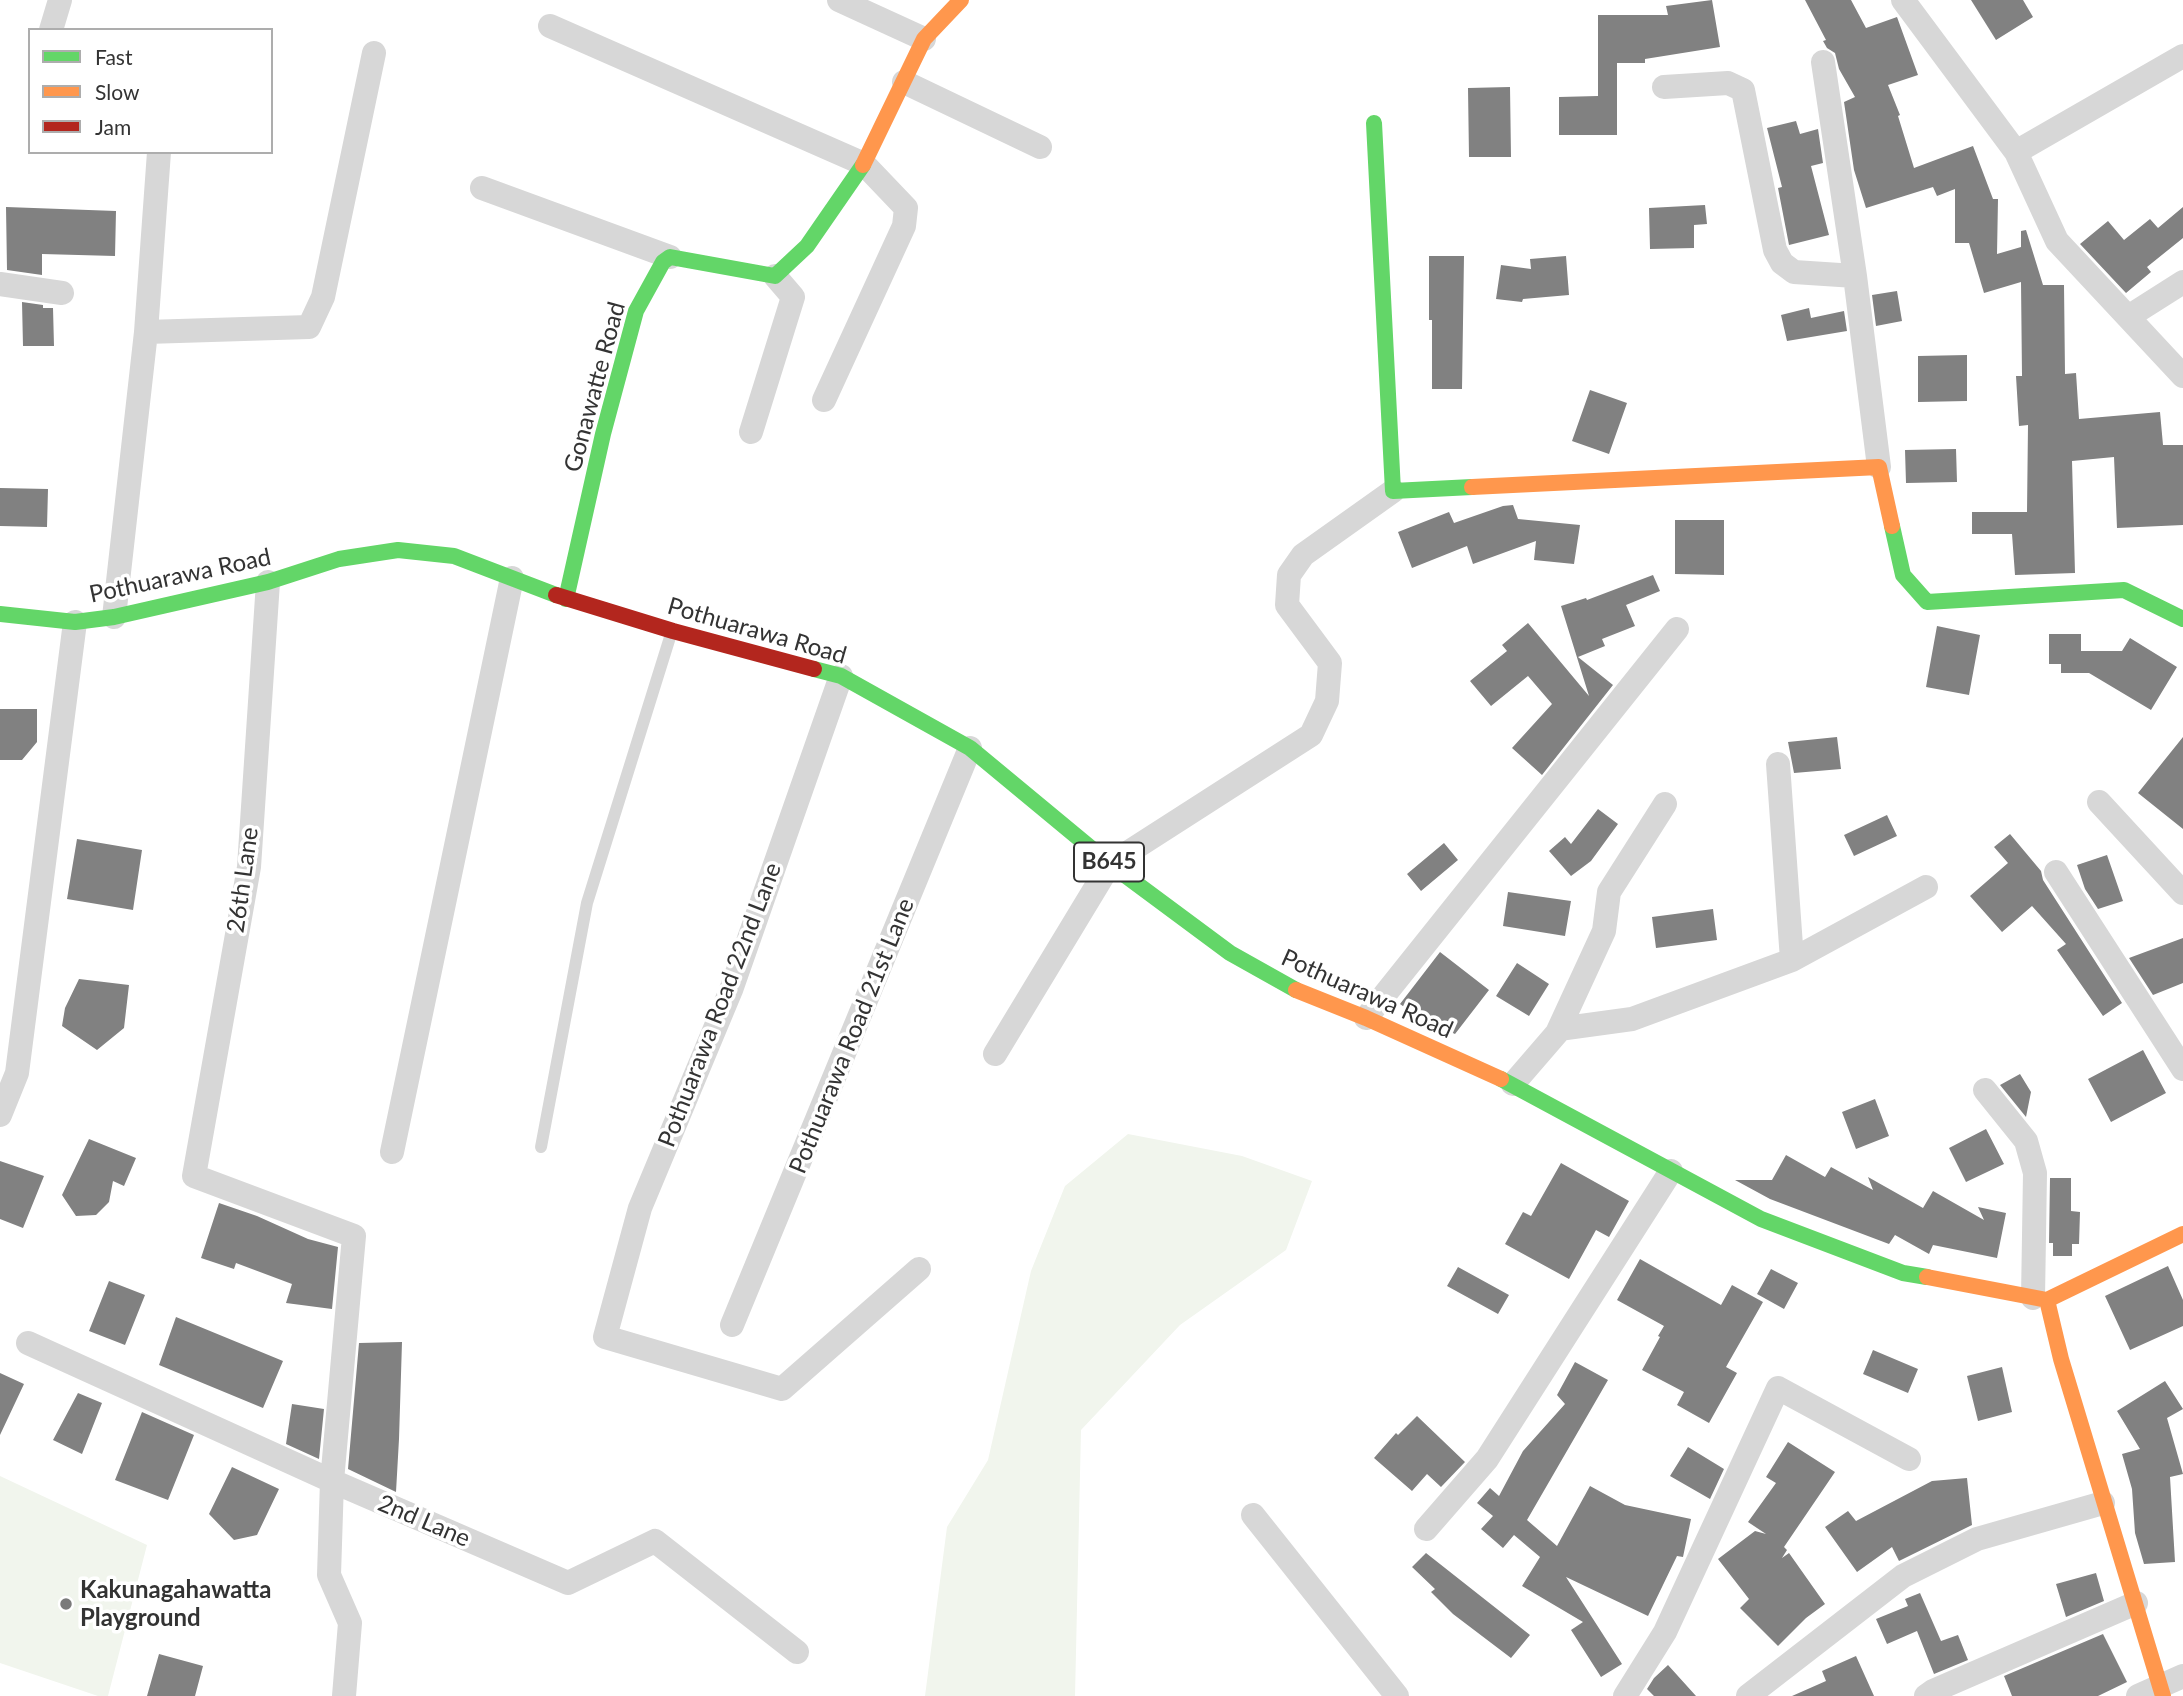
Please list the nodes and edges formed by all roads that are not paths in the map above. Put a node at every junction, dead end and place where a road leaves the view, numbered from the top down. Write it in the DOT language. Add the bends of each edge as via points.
graph roads {
  1 [pos="60,0"];
  2 [pos="839,0"];
  3 [pos="961,0"];
  4 [pos="1903,0"];
  5 [pos="550,26"];
  6 [pos="52,28"];
  7 [pos="924,39"];
  8 [pos="374,53"];
  9 [pos="2183,56"];
  10 [pos="1823,62"];
  11 [pos="904,82"];
  12 [pos="1664,87"];
  13 [pos="1374,123"];
  14 [pos="1040,147"];
  15 [pos="2016,152"];
  16 [pos="159,154"];
  17 [pos="864,164"];
  18 [pos="481,188"];
  19 [pos="670,257"];
  20 [pos="775,276"];
  21 [pos="1855,276"];
  22 [pos="2183,282"];
  23 [pos="0,284"];
  24 [pos="62,293"];
  25 [pos="2128,317"];
  26 [pos="146,332"];
  27 [pos="2183,376"];
  28 [pos="824,400"];
  29 [pos="751,432"];
  30 [pos="1879,467"];
  31 [pos="1393,491"];
  32 [pos="513,578"];
  33 [pos="268,582"];
  34 [pos="566,599"];
  35 [pos="0,614"];
  36 [pos="114,617"];
  37 [pos="2183,619"];
  38 [pos="75,622"];
  39 [pos="1677,629"];
  40 [pos="673,631"];
  41 [pos="841,676"];
  42 [pos="970,748"];
  43 [pos="1778,764"];
  44 [pos="2099,802"];
  45 [pos="1665,804"];
  46 [pos="1110,863"];
  47 [pos="2056,872"];
  48 [pos="1926,887"];
  49 [pos="2183,892"];
  50 [pos="1792,960"];
  51 [pos="1366,1018"];
  52 [pos="1559,1029"];
  53 [pos="995,1054"];
  54 [pos="2183,1069"];
  55 [pos="1513,1084"];
  56 [pos="1985,1090"];
  57 [pos="0,1115"];
  58 [pos="541,1147"];
  59 [pos="392,1152"];
  60 [pos="1671,1171"];
  61 [pos="2183,1234"];
  62 [pos="919,1269"];
  63 [pos="2040,1299"];
  64 [pos="732,1325"];
  65 [pos="29,1343"];
  66 [pos="1909,1459"];
  67 [pos="332,1481"];
  68 [pos="2104,1503"];
  69 [pos="1253,1515"];
  70 [pos="1426,1529"];
  71 [pos="2136,1603"];
  72 [pos="797,1652"];
  73 [pos="2183,1676"];
  74 [pos="2154,1692"];
  75 [pos="344,1696"];
  76 [pos="1398,1696"];
  77 [pos="1625,1696"];
  78 [pos="1748,1696"];
  79 [pos="1926,1696"];
  1 -- 6 [label="street"];
  2 -- 7 [label="street"];
  3 -- 7 [label="street"];
  4 -- 15 [label="street"];
  5 -- 17 [label="street"];
  7 -- 11 [label="street"];
  8 -- 26 [label="street" via="323,298 309,327"];
  9 -- 15 [label="street"];
  10 -- 21 [label="street"];
  11 -- 14 [label="street"];
  11 -- 17 [label="street"];
  12 -- 21 [label="street" via="1728,83 1742,90 1775,250 1782,263 1794,272"];
  13 -- 31 [label="street"];
  15 -- 25 [label="street" via="2057,242"];
  16 -- 26 [label="street"];
  17 -- 20 [label="street" via="807,246"];
  17 -- 28 [label="street" via="906,208 904,226"];
  18 -- 19 [label="street"];
  19 -- 20 [label="street"];
  19 -- 34 [label="street, Gonawatte Road" via="636,311"];
  20 -- 29 [label="street" via="793,297"];
  21 -- 30 [label="street"];
  22 -- 25 [label="street"];
  23 -- 24 [label="street"];
  25 -- 27 [label="street"];
  26 -- 36 [label="street"];
  30 -- 31 [label="street"];
  30 -- 37 [label="street" via="1903,575 1927,602 2124,590"];
  31 -- 46 [label="street" via="1303,555 1289,575 1287,605 1330,663 1327,701 1311,736"];
  32 -- 33 [label="street, Pothuarawa Road / B645" via="454,556 398,550 339,559"];
  32 -- 34 [label="street, Pothuarawa Road / B645"];
  32 -- 59 [label="street"];
  33 -- 36 [label="street, Pothuarawa Road / B645"];
  33 -- 67 [label="street, 26th Lane" via="248,867 194,1175 354,1236"];
  34 -- 40 [label="street, Pothuarawa Road / B645"];
  35 -- 38 [label="street, Pothuarawa Road / B645"];
  36 -- 38 [label="street, Pothuarawa Road / B645"];
  38 -- 57 [label="street" via="17,1073"];
  39 -- 51 [label="street"];
  40 -- 41 [label="street, Pothuarawa Road / B645"];
  40 -- 58 [label="lane" via="587,903"];
  41 -- 42 [label="street, Pothuarawa Road / B645"];
  41 -- 62 [label="street, Pothuarawa Road 22nd Lane" via="731,990 640,1208 605,1337 782,1389"];
  42 -- 46 [label="street, Pothuarawa Road / B645"];
  42 -- 64 [label="street, Pothuarawa Road 21st Lane"];
  43 -- 50 [label="street"];
  44 -- 49 [label="street"];
  45 -- 52 [label="street" via="1609,892 1604,931"];
  46 -- 51 [label="street, Pothuarawa Road / B645" via="1230,953 1306,996"];
  46 -- 53 [label="street"];
  47 -- 54 [label="street"];
  48 -- 50 [label="street"];
  50 -- 52 [label="street" via="1632,1018"];
  51 -- 55 [label="street, Pothuarawa Road / B645"];
  52 -- 55 [label="street"];
  55 -- 60 [label="street, Pothuarawa Road / B645"];
  56 -- 63 [label="street" via="2026,1141 2035,1173"];
  60 -- 63 [label="street, Pothuarawa Road / B645" via="1761,1219 1903,1273"];
  60 -- 70 [label="street" via="1487,1459"];
  61 -- 63 [label="street"];
  63 -- 68 [label="street"];
  65 -- 67 [label="street, 2nd Lane"];
  66 -- 77 [label="street" via="1778,1388 1665,1632"];
  67 -- 72 [label="street, 2nd Lane" via="568,1583 655,1541"];
  67 -- 75 [label="street" via="329,1574 349,1623"];
  68 -- 71 [label="street"];
  68 -- 78 [label="street" via="1977,1539 1903,1576"];
  69 -- 76 [label="street"];
  71 -- 74 [label="street"];
  71 -- 79 [label="street"];
  73 -- 74 [label="street"];
}
